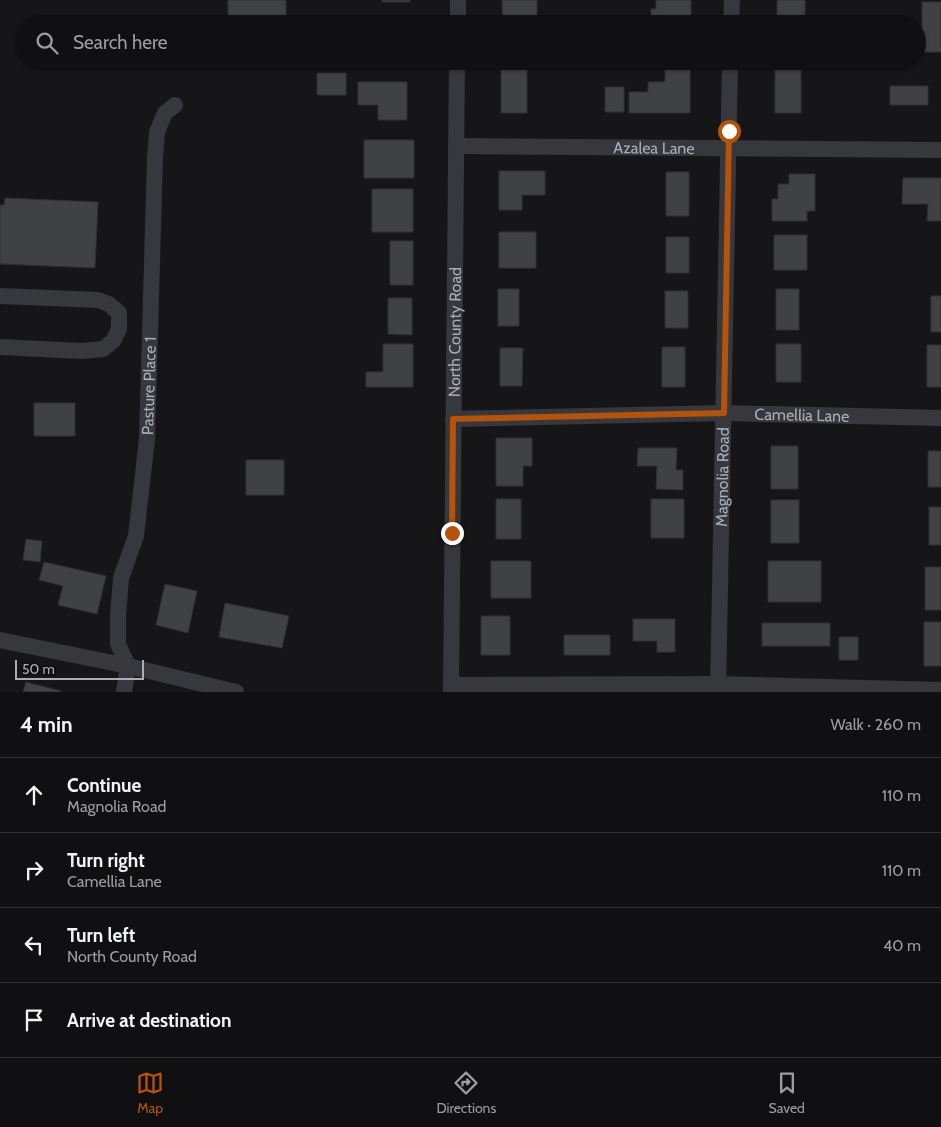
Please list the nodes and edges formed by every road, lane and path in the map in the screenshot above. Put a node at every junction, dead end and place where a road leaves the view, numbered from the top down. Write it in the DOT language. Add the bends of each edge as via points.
graph roads {
  1 [pos="458,0"];
  2 [pos="732,0"];
  3 [pos="458,15"];
  4 [pos="731,15"];
  5 [pos="457,70"];
  6 [pos="730,70"];
  7 [pos="175,104"];
  8 [pos="456,146"];
  9 [pos="729,148"];
  10 [pos="941,150"];
  11 [pos="0,296"];
  12 [pos="0,347"];
  13 [pos="724,413"];
  14 [pos="941,418"];
  15 [pos="453,419"];
  16 [pos="0,640"];
  17 [pos="128,666"];
  18 [pos="718,688"];
  19 [pos="451,689"];
  20 [pos="941,690"];
  21 [pos="124,692"];
  22 [pos="236,692"];
  1 -- 3 [label="street"];
  2 -- 4 [label="street"];
  5 -- 8 [label="street, North County Road"];
  6 -- 9 [label="street, Magnolia Road"];
  7 -- 17 [label="street, Pasture Place 1" via="165,113 160,126 155,157 147,439 136,536 120,578 118,644"];
  8 -- 9 [label="street, Azalea Lane"];
  8 -- 15 [label="street, North County Road"];
  9 -- 10 [label="street, Azalea Lane"];
  9 -- 13 [label="street, Magnolia Road"];
  11 -- 12 [label="street" via="98,300 119,313 119,329 113,341 102,349"];
  13 -- 14 [label="street, Camellia Lane"];
  13 -- 15 [label="street, Camellia Lane"];
  13 -- 18 [label="street, Magnolia Road"];
  15 -- 19 [label="street, North County Road"];
  16 -- 17 [label="street"];
  17 -- 21 [label="street"];
  17 -- 22 [label="street"];
  18 -- 19 [label="street"];
  18 -- 20 [label="street"];
}
